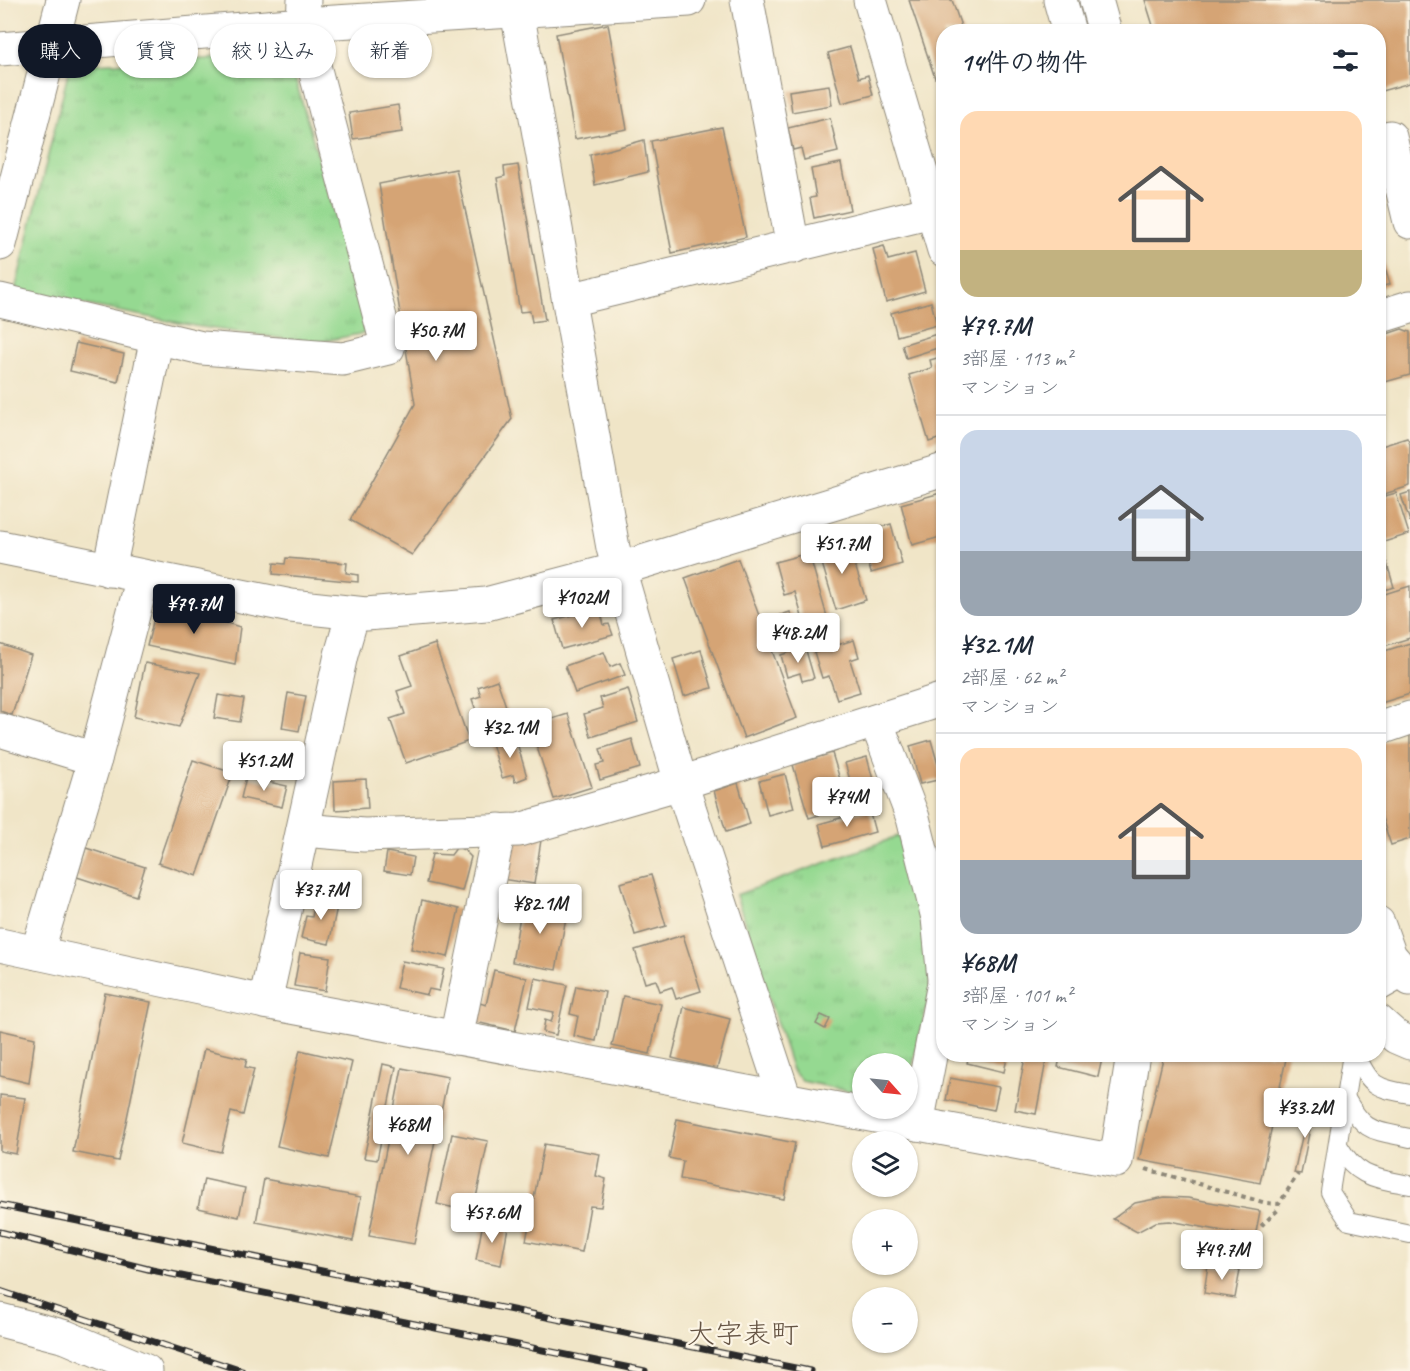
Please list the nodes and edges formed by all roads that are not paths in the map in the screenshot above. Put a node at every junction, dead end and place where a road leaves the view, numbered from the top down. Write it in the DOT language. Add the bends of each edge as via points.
graph roads {
  1 [pos="63,0"];
  2 [pos="689,0"];
  3 [pos="747,0"];
  4 [pos="870,0"];
  5 [pos="1060,0"];
  6 [pos="1096,0"];
  7 [pos="516,6"];
  8 [pos="304,12"];
  9 [pos="56,24"];
  10 [pos="1067,24"];
  11 [pos="1103,24"];
  12 [pos="102,39"];
  13 [pos="18,48"];
  14 [pos="0,49"];
  15 [pos="42,78"];
  16 [pos="1393,136"];
  17 [pos="932,213"];
  18 [pos="1410,222"];
  19 [pos="936,225"];
  20 [pos="0,244"];
  21 [pos="793,247"];
  22 [pos="0,300"];
  23 [pos="569,300"];
  24 [pos="1410,307"];
  25 [pos="1386,314"];
  26 [pos="157,337"];
  27 [pos="936,472"];
  28 [pos="0,547"];
  29 [pos="619,569"];
  30 [pos="109,570"];
  31 [pos="143,578"];
  32 [pos="353,613"];
  33 [pos="936,702"];
  34 [pos="1410,718"];
  35 [pos="876,721"];
  36 [pos="1386,726"];
  37 [pos="0,730"];
  38 [pos="95,759"];
  39 [pos="681,783"];
  40 [pos="303,830"];
  41 [pos="499,830"];
  42 [pos="936,910"];
  43 [pos="0,945"];
  44 [pos="1386,945"];
  45 [pos="37,953"];
  46 [pos="1398,983"];
  47 [pos="265,1002"];
  48 [pos="936,1023"];
  49 [pos="1386,1028"];
  50 [pos="456,1038"];
  51 [pos="1410,1043"];
  52 [pos="1132,1062"];
  53 [pos="1352,1062"];
  54 [pos="1358,1062"];
  55 [pos="1410,1094"];
  56 [pos="1345,1097"];
  57 [pos="785,1100"];
  58 [pos="917,1124"];
  59 [pos="1410,1138"];
  60 [pos="1338,1145"];
  61 [pos="1410,1185"];
  62 [pos="1410,1234"];
  63 [pos="2,1327"];
  64 [pos="146,1371"];
  1 -- 9 [label="street"];
  2 -- 7 [label="street"];
  3 -- 21 [label="street"];
  4 -- 17 [label="street"];
  5 -- 10 [label="street"];
  6 -- 11 [label="street"];
  7 -- 8 [label="street"];
  7 -- 23 [label="street"];
  8 -- 12 [label="street"];
  8 -- 26 [label="street" via="388,348 343,359 202,348"];
  13 -- 14 [label="street"];
  15 -- 20 [label="street"];
  16 -- 18 [label="street"];
  17 -- 19 [label="street"];
  17 -- 21 [label="street"];
  21 -- 23 [label="street"];
  22 -- 26 [label="street"];
  23 -- 29 [label="street"];
  24 -- 25 [label="street"];
  26 -- 30 [label="street"];
  27 -- 29 [label="street"];
  28 -- 30 [label="street"];
  29 -- 32 [label="street" via="486,604"];
  29 -- 39 [label="street"];
  30 -- 31 [label="street"];
  31 -- 32 [label="street" via="291,606"];
  31 -- 38 [label="street"];
  32 -- 40 [label="street"];
  33 -- 35 [label="street"];
  34 -- 36 [label="street"];
  35 -- 39 [label="street"];
  35 -- 42 [label="street" via="913,818"];
  37 -- 38 [label="street"];
  38 -- 45 [label="street"];
  39 -- 41 [label="street" via="519,830"];
  39 -- 57 [label="street"];
  40 -- 41 [label="street" via="364,835"];
  40 -- 47 [label="street"];
  41 -- 50 [label="street"];
  43 -- 45 [label="street"];
  44 -- 46 [label="street"];
  45 -- 47 [label="street"];
  47 -- 50 [label="street"];
  48 -- 58 [label="street"];
  49 -- 51 [label="street"];
  50 -- 57 [label="street"];
  52 -- 58 [label="street" via="1116,1161"];
  53 -- 56 [label="lane"];
  54 -- 55 [label="lane" via="1365,1076 1379,1088"];
  56 -- 59 [label="lane" via="1357,1118 1370,1130"];
  56 -- 60 [label="lane"];
  57 -- 58 [label="street"];
  60 -- 61 [label="lane" via="1349,1164 1368,1176"];
  60 -- 62 [label="lane" via="1330,1192 1349,1221"];
  63 -- 64 [label="street" via="66,1337"];
}
